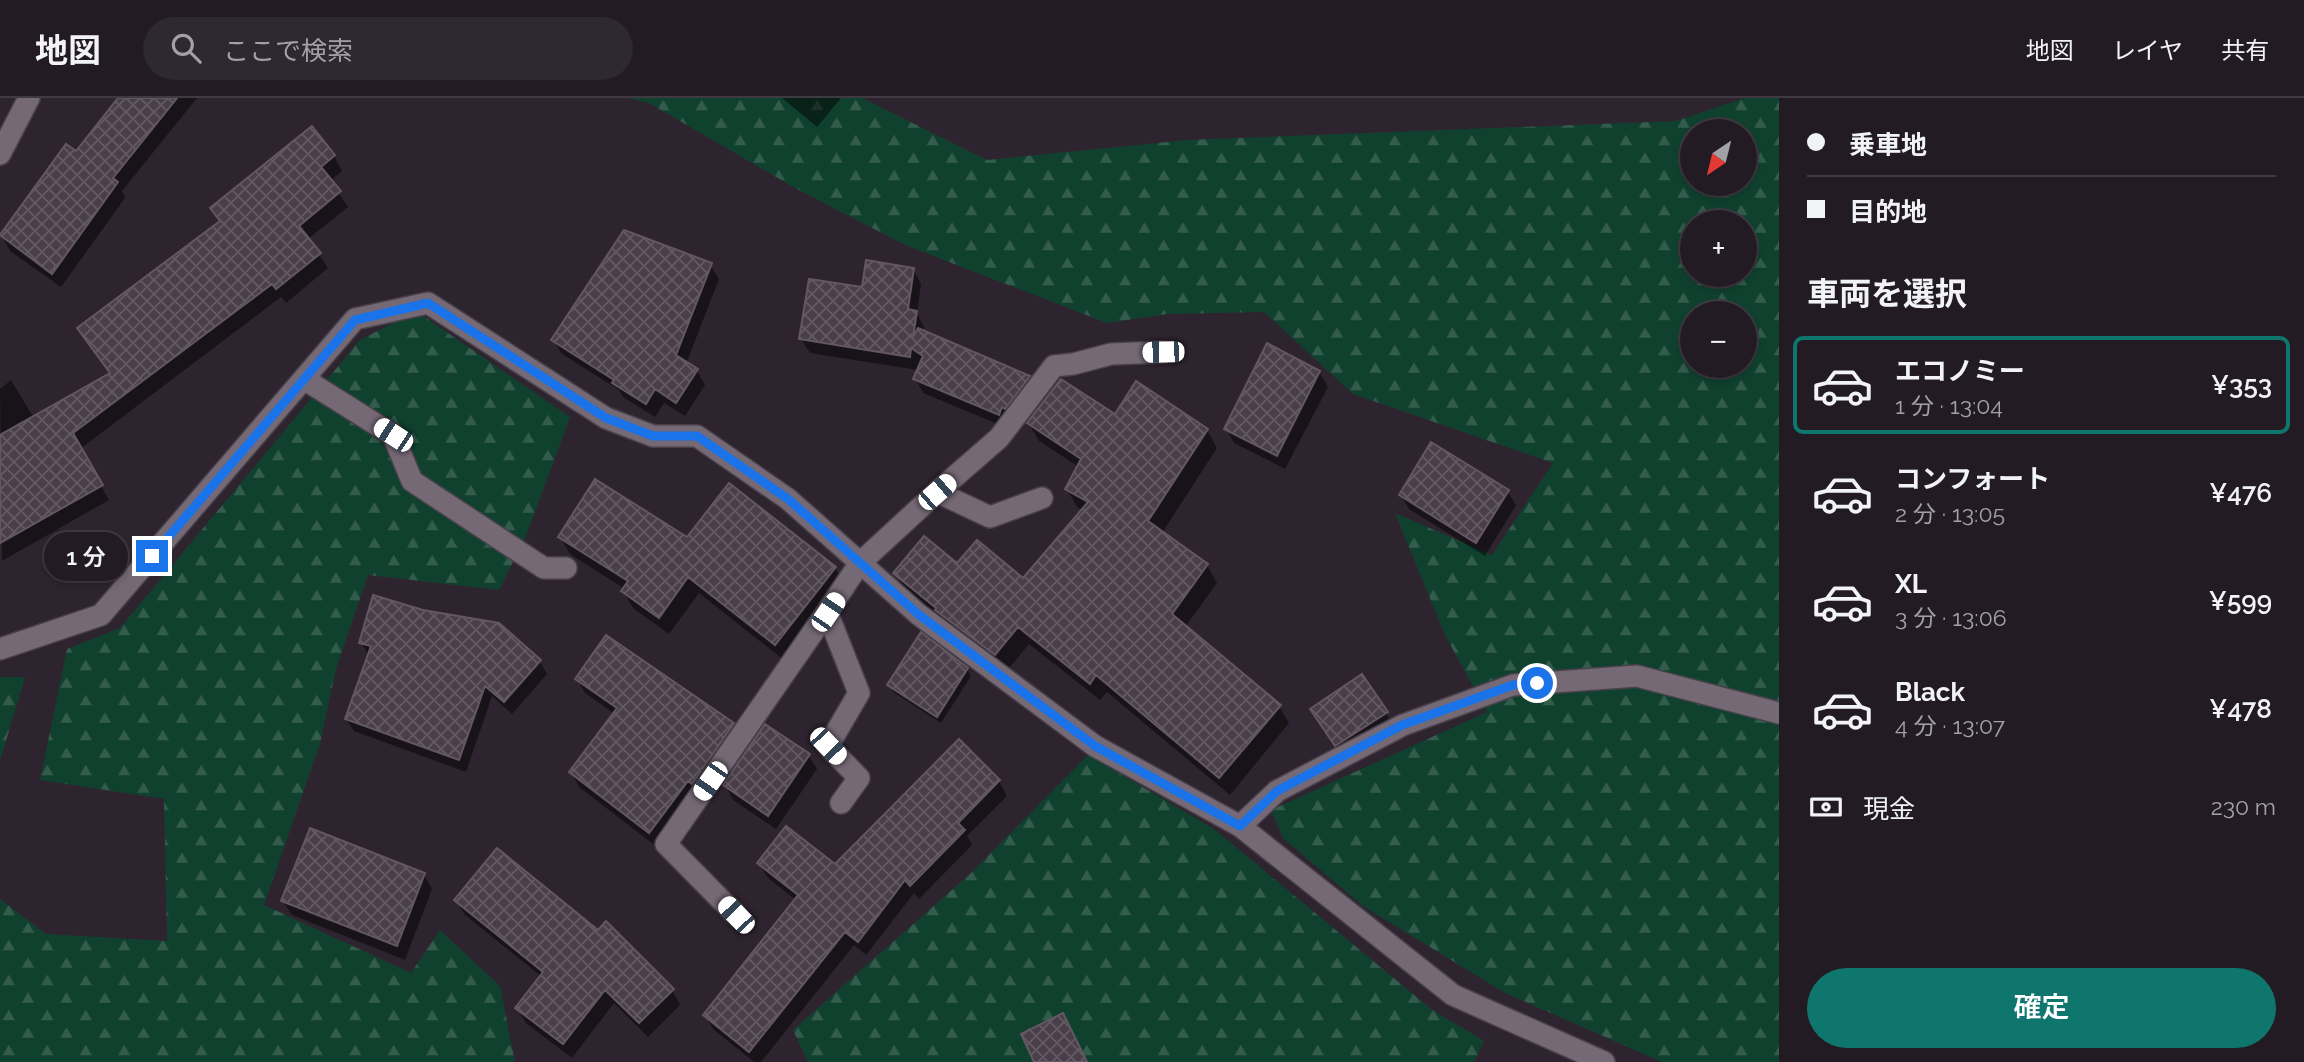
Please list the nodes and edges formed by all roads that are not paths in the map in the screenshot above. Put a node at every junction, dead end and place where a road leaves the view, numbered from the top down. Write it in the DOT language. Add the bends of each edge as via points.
graph roads {
  1 [pos="29,98"];
  2 [pos="0,154"];
  3 [pos="1163,352"];
  4 [pos="304,379"];
  5 [pos="937,492"];
  6 [pos="1042,498"];
  7 [pos="860,563"];
  8 [pos="566,568"];
  9 [pos="828,612"];
  10 [pos="0,649"];
  11 [pos="1779,713"];
  12 [pos="841,803"];
  13 [pos="1240,826"];
  14 [pos="736,915"];
  15 [pos="1604,1062"];
  1 -- 2 [label="street"];
  3 -- 5 [label="street" via="1111,354 1054,366 999,438"];
  4 -- 7 [label="street" via="355,320 428,303 606,418 653,436 697,436 788,499"];
  4 -- 8 [label="street" via="393,435 412,481 544,568"];
  4 -- 10 [label="street" via="101,615"];
  5 -- 6 [label="street" via="990,517"];
  5 -- 7 [label="street"];
  7 -- 9 [label="street"];
  7 -- 13 [label="street" via="918,614 1095,746"];
  9 -- 12 [label="street" via="859,693 828,746 859,778"];
  9 -- 14 [label="street" via="666,844"];
  11 -- 13 [label="street" via="1637,676 1513,685 1402,725 1277,791"];
  13 -- 15 [label="street" via="1453,995"];
}
